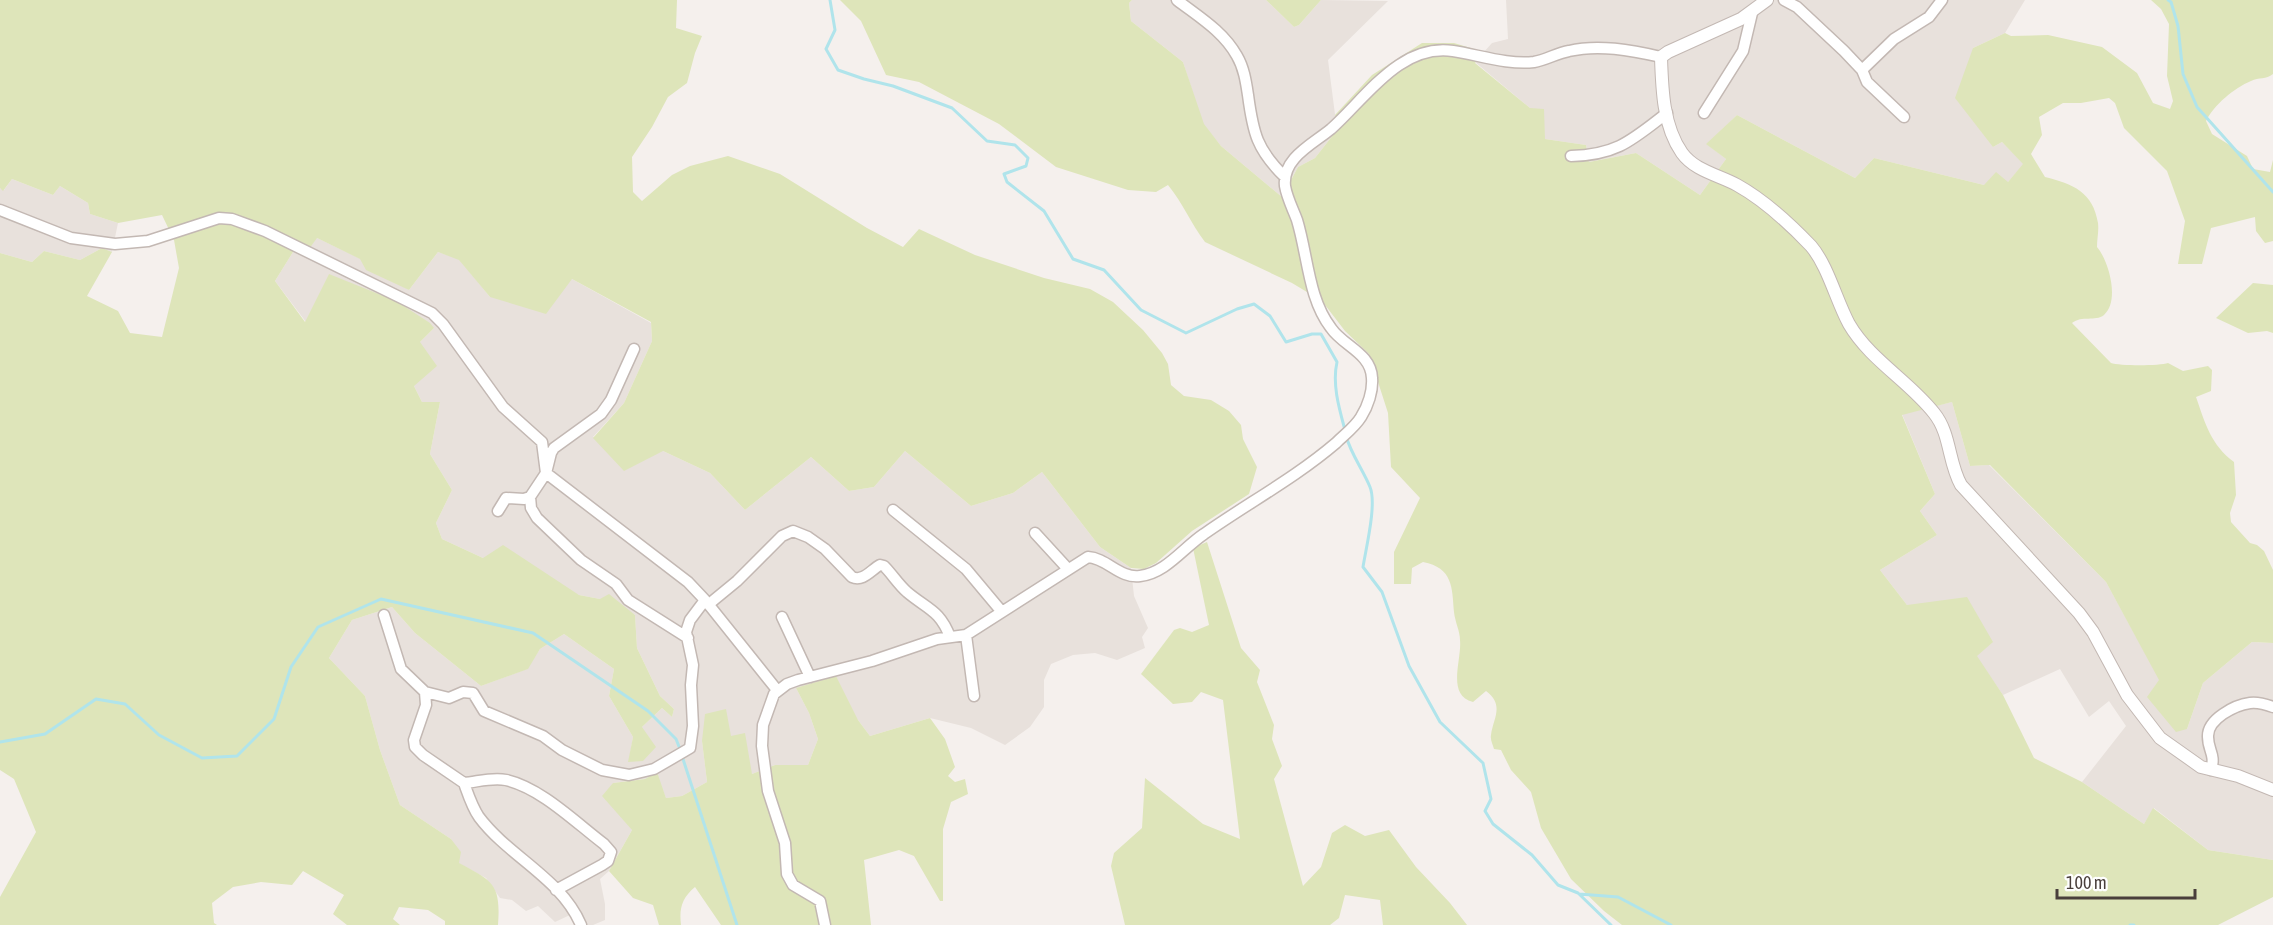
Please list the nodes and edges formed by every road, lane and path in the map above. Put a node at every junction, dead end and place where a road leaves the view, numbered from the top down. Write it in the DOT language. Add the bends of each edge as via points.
graph roads {
  1 [pos="1177,0"];
  2 [pos="1767,0"];
  3 [pos="1784,0"];
  4 [pos="1942,0"];
  5 [pos="1752,13"];
  6 [pos="1661,57"];
  7 [pos="1862,70"];
  8 [pos="1667,113"];
  9 [pos="1704,113"];
  10 [pos="1904,117"];
  11 [pos="1571,156"];
  12 [pos="1285,177"];
  13 [pos="0,210"];
  14 [pos="634,349"];
  15 [pos="546,473"];
  16 [pos="530,497"];
  17 [pos="893,510"];
  18 [pos="498,511"];
  19 [pos="1035,533"];
  20 [pos="1068,569"];
  21 [pos="707,602"];
  22 [pos="1002,612"];
  23 [pos="384,615"];
  24 [pos="782,617"];
  25 [pos="966,635"];
  26 [pos="950,637"];
  27 [pos="688,638"];
  28 [pos="810,677"];
  29 [pos="777,690"];
  30 [pos="425,692"];
  31 [pos="974,696"];
  32 [pos="2273,707"];
  33 [pos="2211,770"];
  34 [pos="464,783"];
  35 [pos="2273,790"];
  36 [pos="556,890"];
  37 [pos="581,925"];
  38 [pos="825,925"];
  1 -- 12 [label="street" via="1210,24 1236,55 1244,71 1258,142 1266,158"];
  2 -- 5 [label="street"];
  3 -- 7 [label="street" via="1797,7"];
  4 -- 7 [label="street" via="1929,17 1894,39"];
  5 -- 6 [label="street"];
  5 -- 9 [label="street" via="1743,51"];
  6 -- 8 [label="street"];
  6 -- 12 [label="street" via="1592,48 1533,62 1446,50 1425,53 1402,63 1380,81 1300,153"];
  7 -- 10 [label="street" via="1867,82"];
  8 -- 11 [label="street" via="1621,147"];
  8 -- 33 [label="street" via="1672,136 1690,161 1743,189 1810,246 1822,262 1857,335 1936,414 1946,433 1961,485 2079,613 2127,695 2154,731 2192,762"];
  12 -- 20 [label="street" via="1317,305 1331,329 1367,361 1372,372 1369,399 1361,417 1315,461 1203,534 1157,571 1132,577 1100,559 1088,557"];
  13 -- 15 [label="street" via="71,238 115,244 148,241 219,218 265,231 432,313 503,407 540,439"];
  14 -- 15 [label="street" via="606,407 554,448"];
  15 -- 16 [label="street"];
  15 -- 21 [label="street" via="681,576"];
  16 -- 18 [label="street" via="506,498"];
  16 -- 27 [label="street" via="532,513 581,560 616,584 628,600"];
  17 -- 22 [label="street" via="966,569"];
  19 -- 20 [label="street"];
  20 -- 22 [label="street"];
  21 -- 26 [label="street" via="737,581 782,536 794,531 825,549 852,577 861,579 884,566 908,593 936,613"];
  21 -- 27 [label="street" via="690,620"];
  21 -- 29 [label="street"];
  22 -- 25 [label="street"];
  23 -- 30 [label="street" via="401,669"];
  24 -- 28 [label="street"];
  25 -- 26 [label="street"];
  25 -- 31 [label="street"];
  26 -- 28 [label="street"];
  27 -- 30 [label="street" via="693,665 690,748 654,769 628,775 602,770 543,736 484,711 473,693 463,692 449,698"];
  28 -- 29 [label="street"];
  29 -- 38 [label="street" via="762,734 768,791 783,836 789,880 820,901"];
  30 -- 34 [label="street" via="426,705 414,740 416,747"];
  32 -- 33 [label="street" via="2249,703 2216,720 2208,737 2213,754"];
  33 -- 35 [label="street"];
  34 -- 36 [label="street" via="485,824"];
  34 -- 36 [label="street" via="505,780 533,790 609,849 612,854 602,866"];
  36 -- 37 [label="street" via="574,909"];
}
